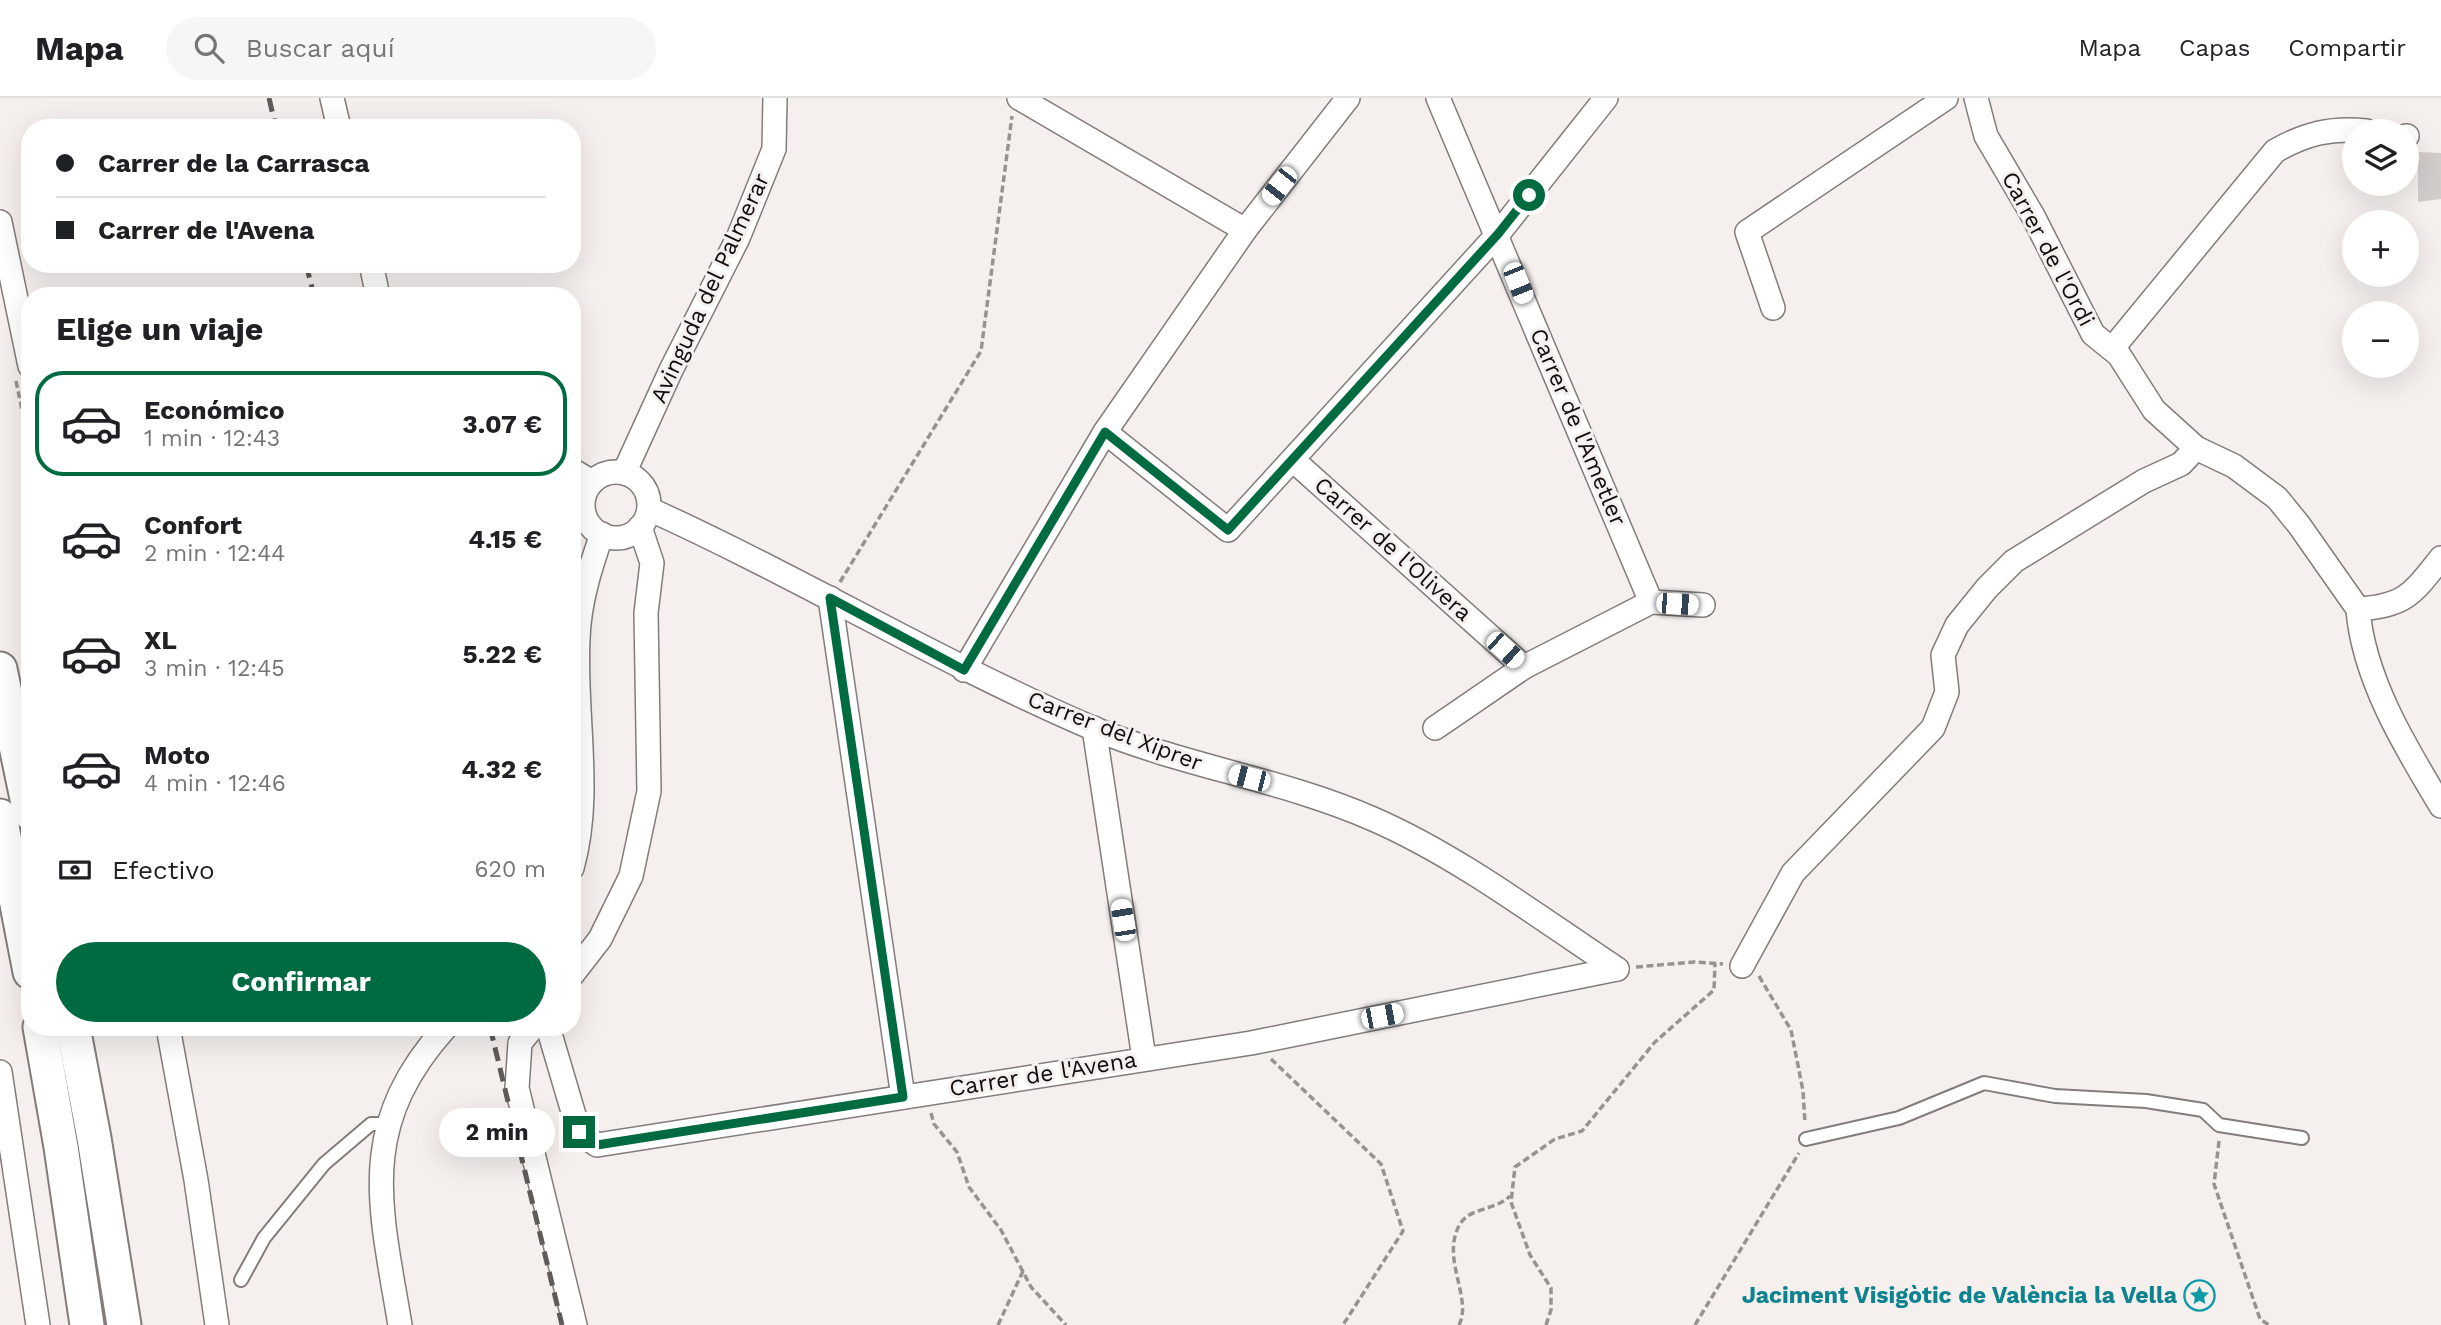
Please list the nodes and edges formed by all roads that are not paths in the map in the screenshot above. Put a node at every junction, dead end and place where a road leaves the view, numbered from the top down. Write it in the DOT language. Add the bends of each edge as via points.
graph roads {
  1 [pos="332,98"];
  2 [pos="775,98"];
  3 [pos="1348,98"];
  4 [pos="1438,98"];
  5 [pos="1606,98"];
  6 [pos="1946,98"];
  7 [pos="1976,98"];
  8 [pos="1016,105"];
  9 [pos="337,119"];
  10 [pos="2342,128"];
  11 [pos="0,222"];
  12 [pos="1245,230"];
  13 [pos="1498,234"];
  14 [pos="1773,308"];
  15 [pos="21,323"];
  16 [pos="2112,349"];
  17 [pos="1105,432"];
  18 [pos="2196,449"];
  19 [pos="1293,460"];
  20 [pos="624,473"];
  21 [pos="582,476"];
  22 [pos="581,509"];
  23 [pos="645,518"];
  24 [pos="581,523"];
  25 [pos="602,534"];
  26 [pos="2441,558"];
  27 [pos="830,598"];
  28 [pos="1651,602"];
  29 [pos="1703,605"];
  30 [pos="2358,609"];
  31 [pos="581,618"];
  32 [pos="1524,667"];
  33 [pos="0,669"];
  34 [pos="964,670"];
  35 [pos="581,727"];
  36 [pos="1094,728"];
  37 [pos="1435,728"];
  38 [pos="21,770"];
  39 [pos="581,802"];
  40 [pos="2441,806"];
  41 [pos="0,816"];
  42 [pos="21,925"];
  43 [pos="581,963"];
  44 [pos="1742,966"];
  45 [pos="1617,969"];
  46 [pos="42,1036"];
  47 [pos="75,1036"];
  48 [pos="170,1036"];
  49 [pos="439,1036"];
  50 [pos="526,1036"];
  51 [pos="551,1036"];
  52 [pos="1144,1058"];
  53 [pos="0,1072"];
  54 [pos="903,1097"];
  55 [pos="387,1124"];
  56 [pos="2302,1138"];
  57 [pos="1806,1139"];
  58 [pos="241,1280"];
  59 [pos="38,1325"];
  60 [pos="87,1325"];
  61 [pos="124,1325"];
  62 [pos="217,1325"];
  63 [pos="400,1325"];
  64 [pos="575,1325"];
  1 -- 9 [label="street"];
  2 -- 20 [label="street, Avinguda del Palmerar" via="774,149"];
  3 -- 12 [label="street"];
  4 -- 13 [label="street, Carrer de l'Ametler"];
  5 -- 13 [label="street"];
  6 -- 14 [label="street" via="1747,232"];
  7 -- 16 [label="street, Carrer de l'Ordi" via="1986,136 2093,334"];
  8 -- 12 [label="street"];
  10 -- 16 [label="street" via="2301,136 2274,151"];
  11 -- 15 [label="street"];
  12 -- 17 [label="street"];
  13 -- 19 [label="street"];
  13 -- 28 [label="street, Carrer de l'Ametler"];
  16 -- 18 [label="street, Carrer de l'Ordi" via="2154,410"];
  17 -- 19 [label="street" via="1228,530"];
  17 -- 34 [label="street"];
  18 -- 30 [label="street, Carrer de l'Ordi" via="2234,466 2277,499"];
  18 -- 44 [label="street" via="2181,464 2144,481 2014,561 1987,588 1957,625 1943,655 1947,692 1933,728 1793,873"];
  19 -- 32 [label="street, Carrer de l'Olivera"];
  20 -- 21 [label="street"];
  20 -- 23 [label="street" via="641,483 649,500"];
  21 -- 22 [label="street"];
  23 -- 25 [label="street" via="622,537"];
  23 -- 27 [label="street, Carrer del Xiprer" via="719,541"];
  23 -- 43 [label="street" via="652,563 646,613 649,791 631,876 600,939"];
  24 -- 25 [label="street"];
  25 -- 31 [label="street" via="587,579"];
  26 -- 30 [label="street" via="2411,596 2379,608"];
  27 -- 34 [label="street, Carrer del Xiprer"];
  27 -- 54 [label="street"];
  28 -- 29 [label="street"];
  28 -- 32 [label="street"];
  30 -- 40 [label="street" via="2360,637 2400,739"];
  32 -- 37 [label="street"];
  33 -- 38 [label="main road"];
  34 -- 36 [label="street, Carrer del Xiprer"];
  35 -- 39 [label="street"];
  36 -- 45 [label="street, Carrer del Xiprer" via="1374,819 1451,861"];
  36 -- 52 [label="street"];
  41 -- 42 [label="main road"];
  45 -- 52 [label="street, Carrer de l'Avena" via="1251,1043"];
  46 -- 60 [label="main road"];
  47 -- 61 [label="main road"];
  48 -- 62 [label="street"];
  49 -- 55 [label="street" via="411,1073"];
  50 -- 64 [label="street" via="520,1043 517,1088"];
  51 -- 54 [label="street, Carrer de l'Avena" via="579,1132 597,1145"];
  52 -- 54 [label="street, Carrer de l'Avena"];
  53 -- 59 [label="street"];
  55 -- 58 [label="lane" via="371,1124 324,1164 264,1238"];
  55 -- 63 [label="street" via="380,1187"];
  56 -- 57 [label="lane" via="2221,1125 2203,1110 2146,1101 2054,1096 1984,1083 1899,1118"];
}
